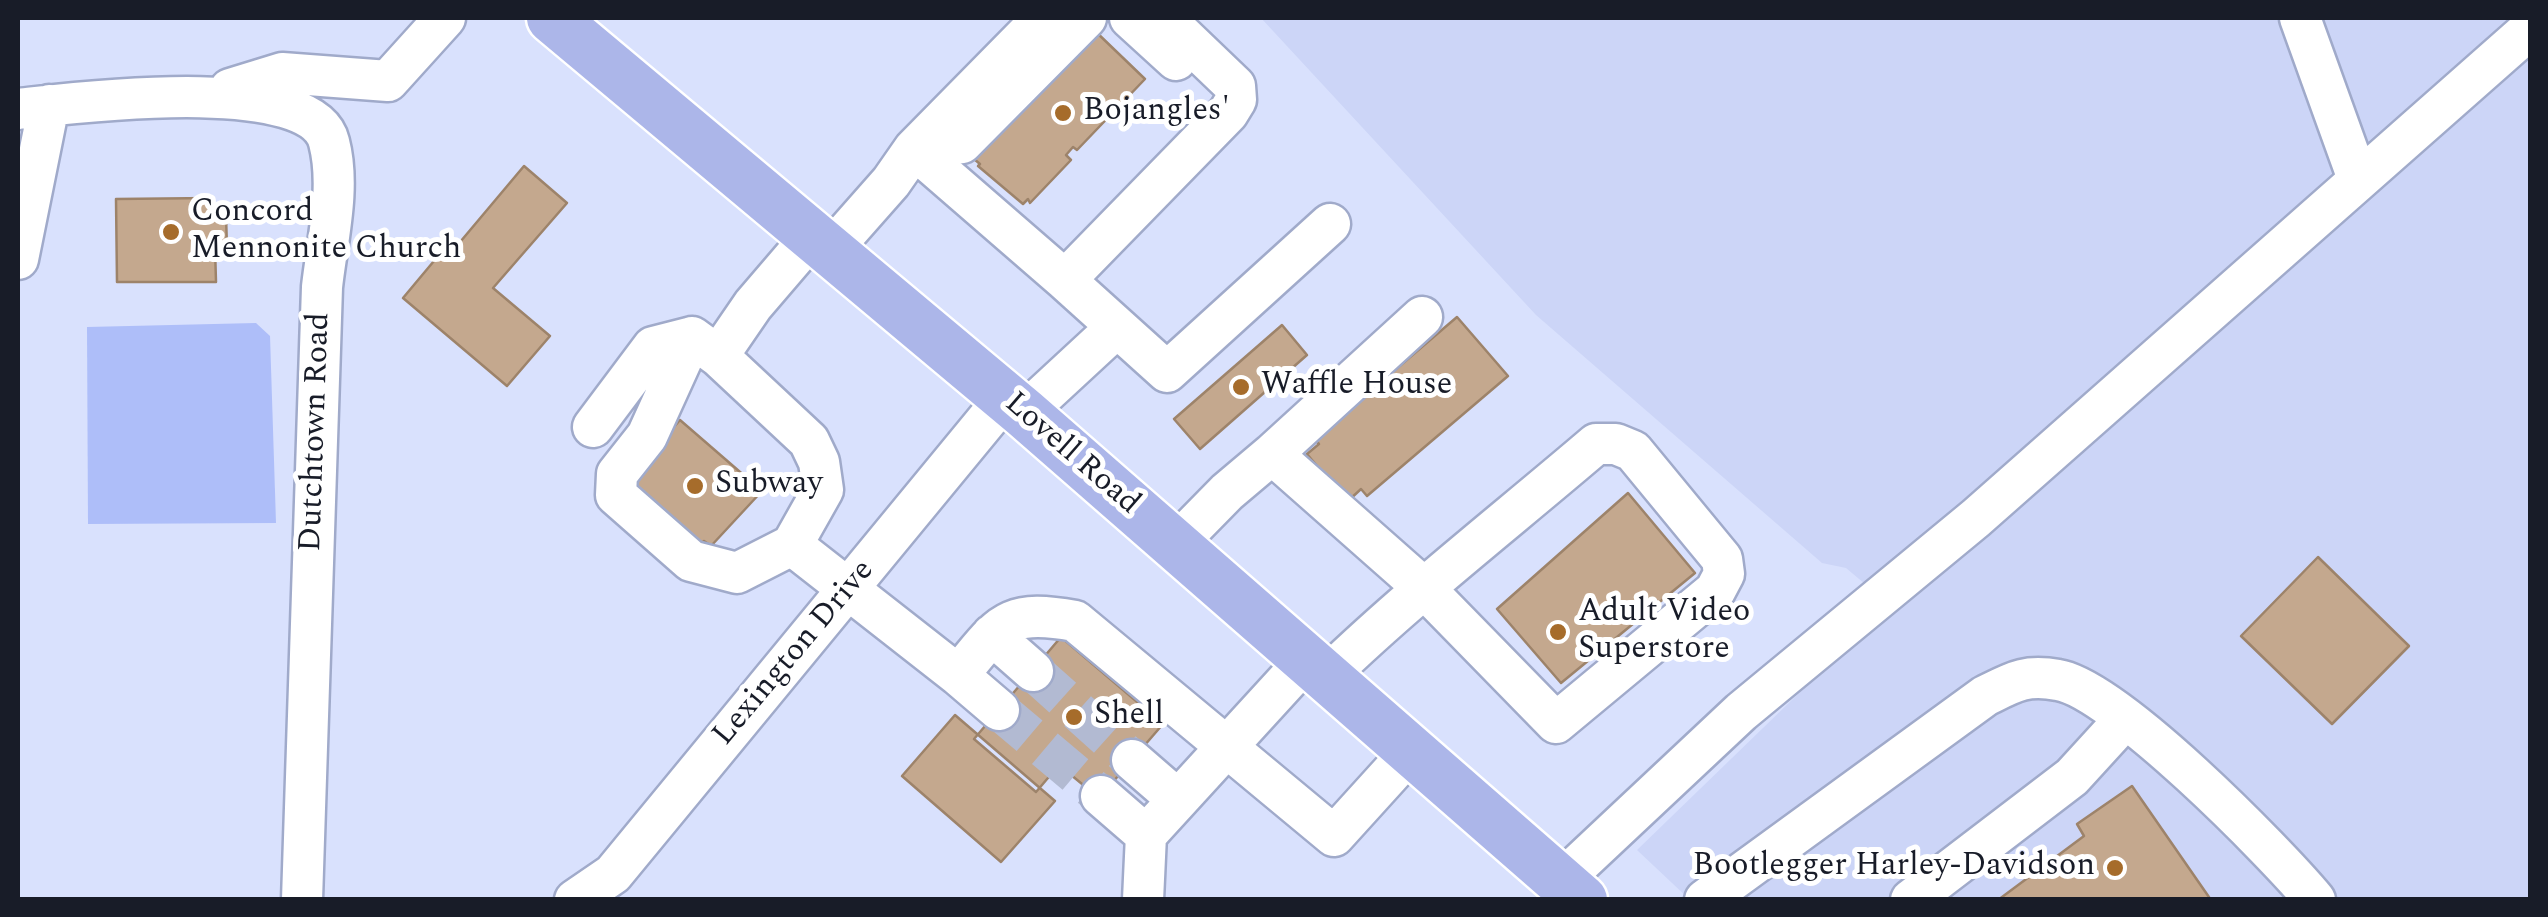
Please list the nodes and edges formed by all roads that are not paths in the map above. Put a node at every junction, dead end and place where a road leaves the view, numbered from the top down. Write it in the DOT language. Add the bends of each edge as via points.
graph roads {
  1 [pos="445,18"];
  2 [pos="552,18"];
  3 [pos="1042,18"];
  4 [pos="1086,18"];
  5 [pos="1130,18"];
  6 [pos="1164,18"];
  7 [pos="2300,18"];
  8 [pos="2530,29"];
  9 [pos="208,96"];
  10 [pos="33,107"];
  11 [pos="1228,113"];
  12 [pos="921,143"];
  13 [pos="2358,179"];
  14 [pos="1330,224"];
  15 [pos="822,242"];
  16 [pos="18,259"];
  17 [pos="1064,280"];
  18 [pos="1422,316"];
  19 [pos="1117,327"];
  20 [pos="705,347"];
  21 [pos="1014,406"];
  22 [pos="593,426"];
  23 [pos="1272,454"];
  24 [pos="1175,545"];
  25 [pos="792,546"];
  26 [pos="850,588"];
  27 [pos="1426,590"];
  28 [pos="992,635"];
  29 [pos="1317,668"];
  30 [pos="1032,671"];
  31 [pos="958,675"];
  32 [pos="999,710"];
  33 [pos="2125,719"];
  34 [pos="1224,747"];
  35 [pos="1412,750"];
  36 [pos="1132,760"];
  37 [pos="1101,796"];
  38 [pos="1177,799"];
  39 [pos="1146,835"];
  40 [pos="1572,890"];
  41 [pos="1723,894"];
  42 [pos="302,900"];
  43 [pos="575,900"];
  44 [pos="1142,900"];
  45 [pos="1912,900"];
  46 [pos="2314,900"];
  1 -- 9 [label="street" via="388,81 282,74"];
  2 -- 15 [label="main road, Lovell Road"];
  3 -- 12 [label="street"];
  4 -- 12 [label="street" via="962,143"];
  5 -- 11 [label="street"];
  6 -- 11 [label="street" via="1235,86"];
  7 -- 13 [label="street"];
  8 -- 13 [label="street"];
  9 -- 10 [label="street, Dutchtown Road"];
  9 -- 42 [label="street, Dutchtown Road" via="275,102 307,116 329,138 334,189 322,287"];
  10 -- 16 [label="street"];
  11 -- 17 [label="street"];
  12 -- 15 [label="street"];
  12 -- 17 [label="street"];
  13 -- 40 [label="street" via="1976,518 1741,712"];
  14 -- 19 [label="street" via="1168,372"];
  15 -- 20 [label="street"];
  15 -- 21 [label="main road, Lovell Road"];
  17 -- 19 [label="street"];
  18 -- 23 [label="street"];
  19 -- 21 [label="street, Lexington Drive"];
  20 -- 22 [label="street" via="652,347"];
  20 -- 25 [label="street" via="809,441 819,462 823,490"];
  20 -- 25 [label="street" via="616,474 616,495 691,561 737,572"];
  21 -- 24 [label="main road, Lovell Road"];
  21 -- 26 [label="street, Lexington Drive"];
  23 -- 24 [label="street"];
  23 -- 27 [label="street"];
  24 -- 29 [label="main road, Lovell Road"];
  25 -- 26 [label="street"];
  26 -- 31 [label="street"];
  26 -- 43 [label="street, Lexington Drive" via="613,874"];
  27 -- 27 [label="street" via="1596,444 1633,451 1722,558 1724,574 1715,591 1556,723"];
  27 -- 29 [label="street"];
  28 -- 30 [label="street"];
  28 -- 31 [label="street"];
  28 -- 34 [label="street" via="1008,621 1044,616 1075,622"];
  29 -- 34 [label="street"];
  29 -- 35 [label="main road, Lovell Road"];
  31 -- 32 [label="street"];
  33 -- 41 [label="street" via="2062,680 2022,677 1985,696"];
  33 -- 45 [label="street" via="2072,777"];
  33 -- 46 [label="street" via="2198,780"];
  34 -- 35 [label="street" via="1334,836"];
  34 -- 38 [label="street"];
  35 -- 40 [label="main road, Lovell Road"];
  36 -- 38 [label="street"];
  37 -- 39 [label="street"];
  38 -- 39 [label="street"];
  39 -- 44 [label="street"];
}
